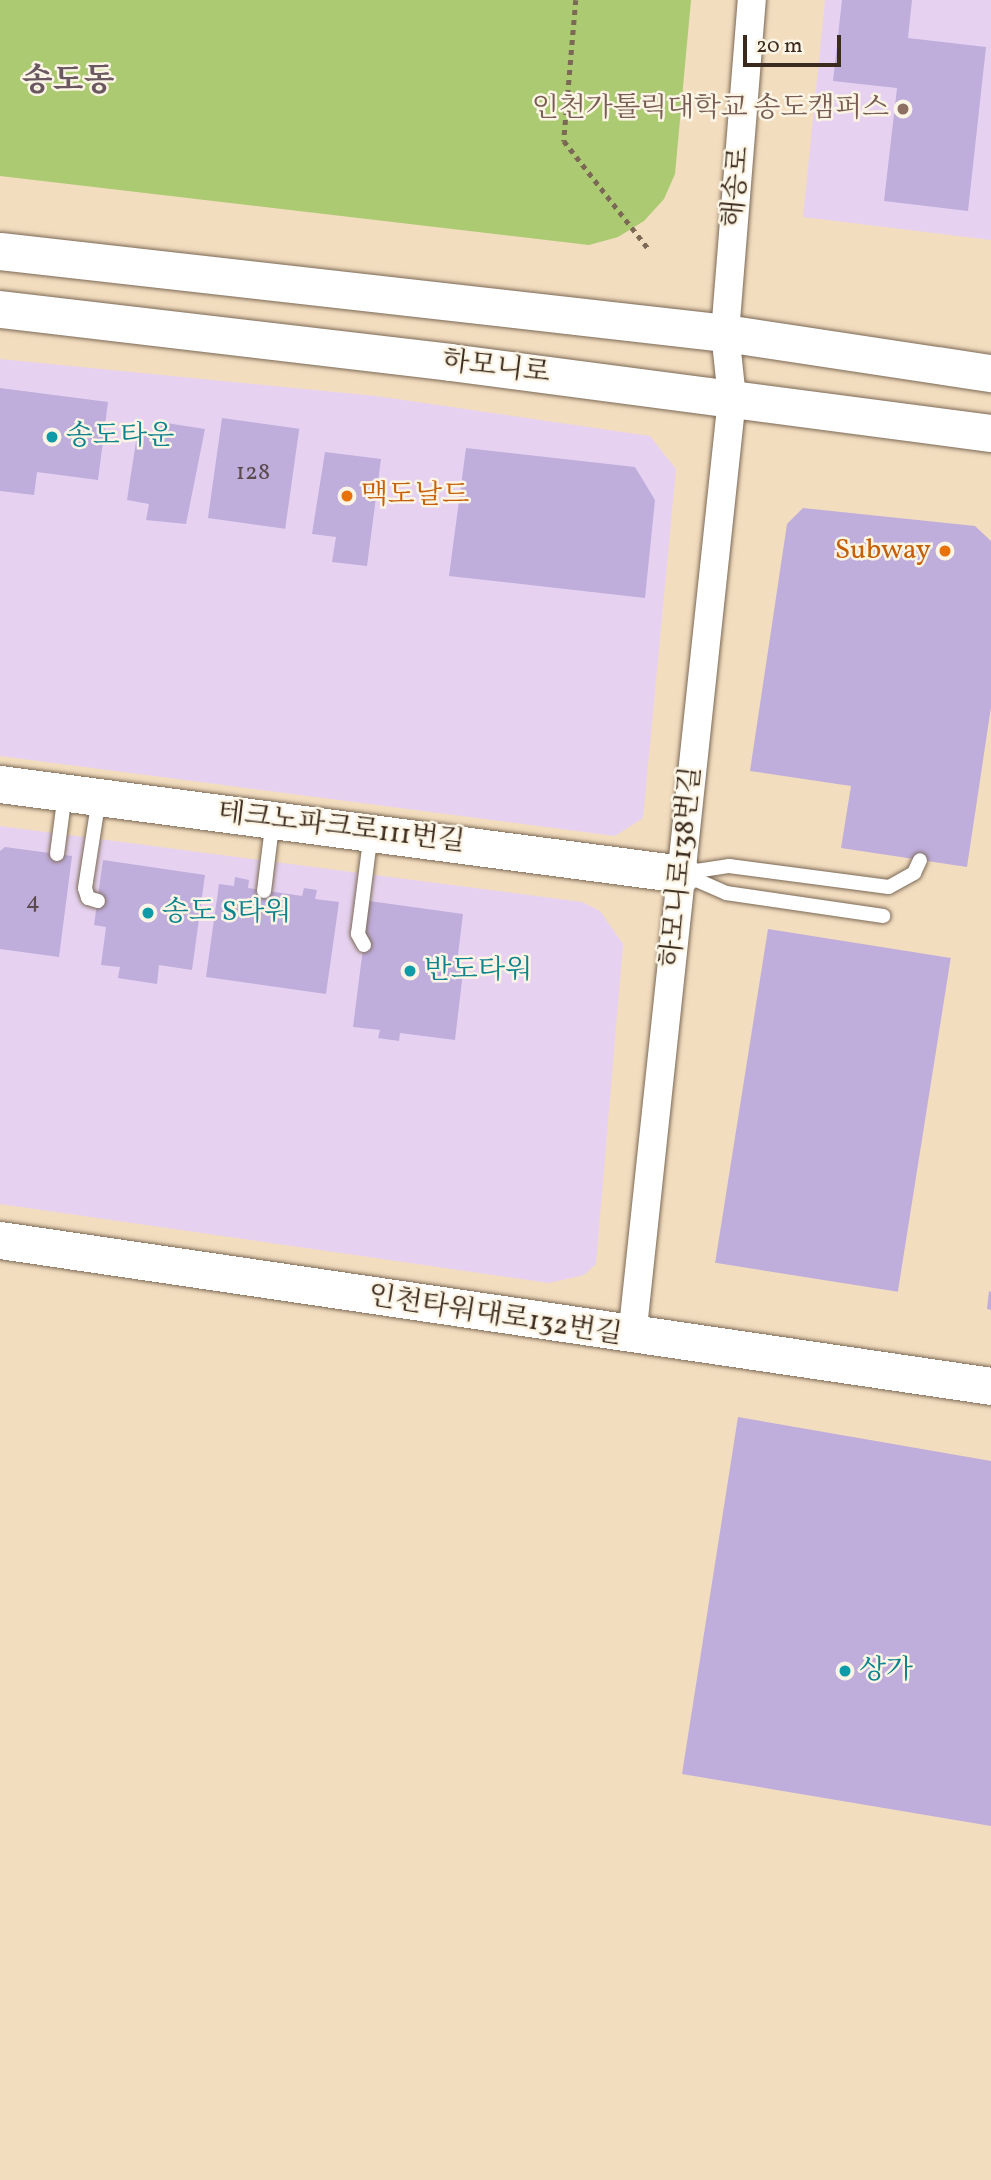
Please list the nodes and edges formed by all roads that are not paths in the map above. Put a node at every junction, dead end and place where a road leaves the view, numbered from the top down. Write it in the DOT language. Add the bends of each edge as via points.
graph roads {
  1 [pos="752,0"];
  2 [pos="0,251"];
  3 [pos="0,309"];
  4 [pos="725,333"];
  5 [pos="991,373"];
  6 [pos="732,398"];
  7 [pos="991,433"];
  8 [pos="0,784"];
  9 [pos="82,795"];
  10 [pos="273,819"];
  11 [pos="371,832"];
  12 [pos="57,854"];
  13 [pos="920,860"];
  14 [pos="681,874"];
  15 [pos="264,891"];
  16 [pos="97,901"];
  17 [pos="883,916"];
  18 [pos="364,945"];
  19 [pos="0,1240"];
  20 [pos="632,1337"];
  21 [pos="991,1387"];
  1 -- 4 [label="street, 해송로"];
  2 -- 4 [label="street"];
  3 -- 6 [label="street, 하모니로"];
  4 -- 5 [label="street"];
  4 -- 6 [label="street, 해송로"];
  6 -- 7 [label="street, 하모니로"];
  6 -- 14 [label="street, 하모니로138번길"];
  8 -- 9 [label="street, 테크노파크로111번길"];
  9 -- 10 [label="street, 테크노파크로111번길"];
  9 -- 12 [label="lane"];
  9 -- 16 [label="lane" via="85,888 88,898"];
  10 -- 11 [label="street, 테크노파크로111번길"];
  10 -- 15 [label="lane"];
  11 -- 14 [label="street, 테크노파크로111번길"];
  11 -- 18 [label="lane" via="358,934"];
  13 -- 14 [label="lane" via="914,873 888,887 729,866"];
  14 -- 17 [label="lane" via="726,893"];
  14 -- 20 [label="street, 하모니로138번길"];
  19 -- 20 [label="street, 인천타워대로132번길"];
  20 -- 21 [label="street, 인천타워대로132번길"];
}
